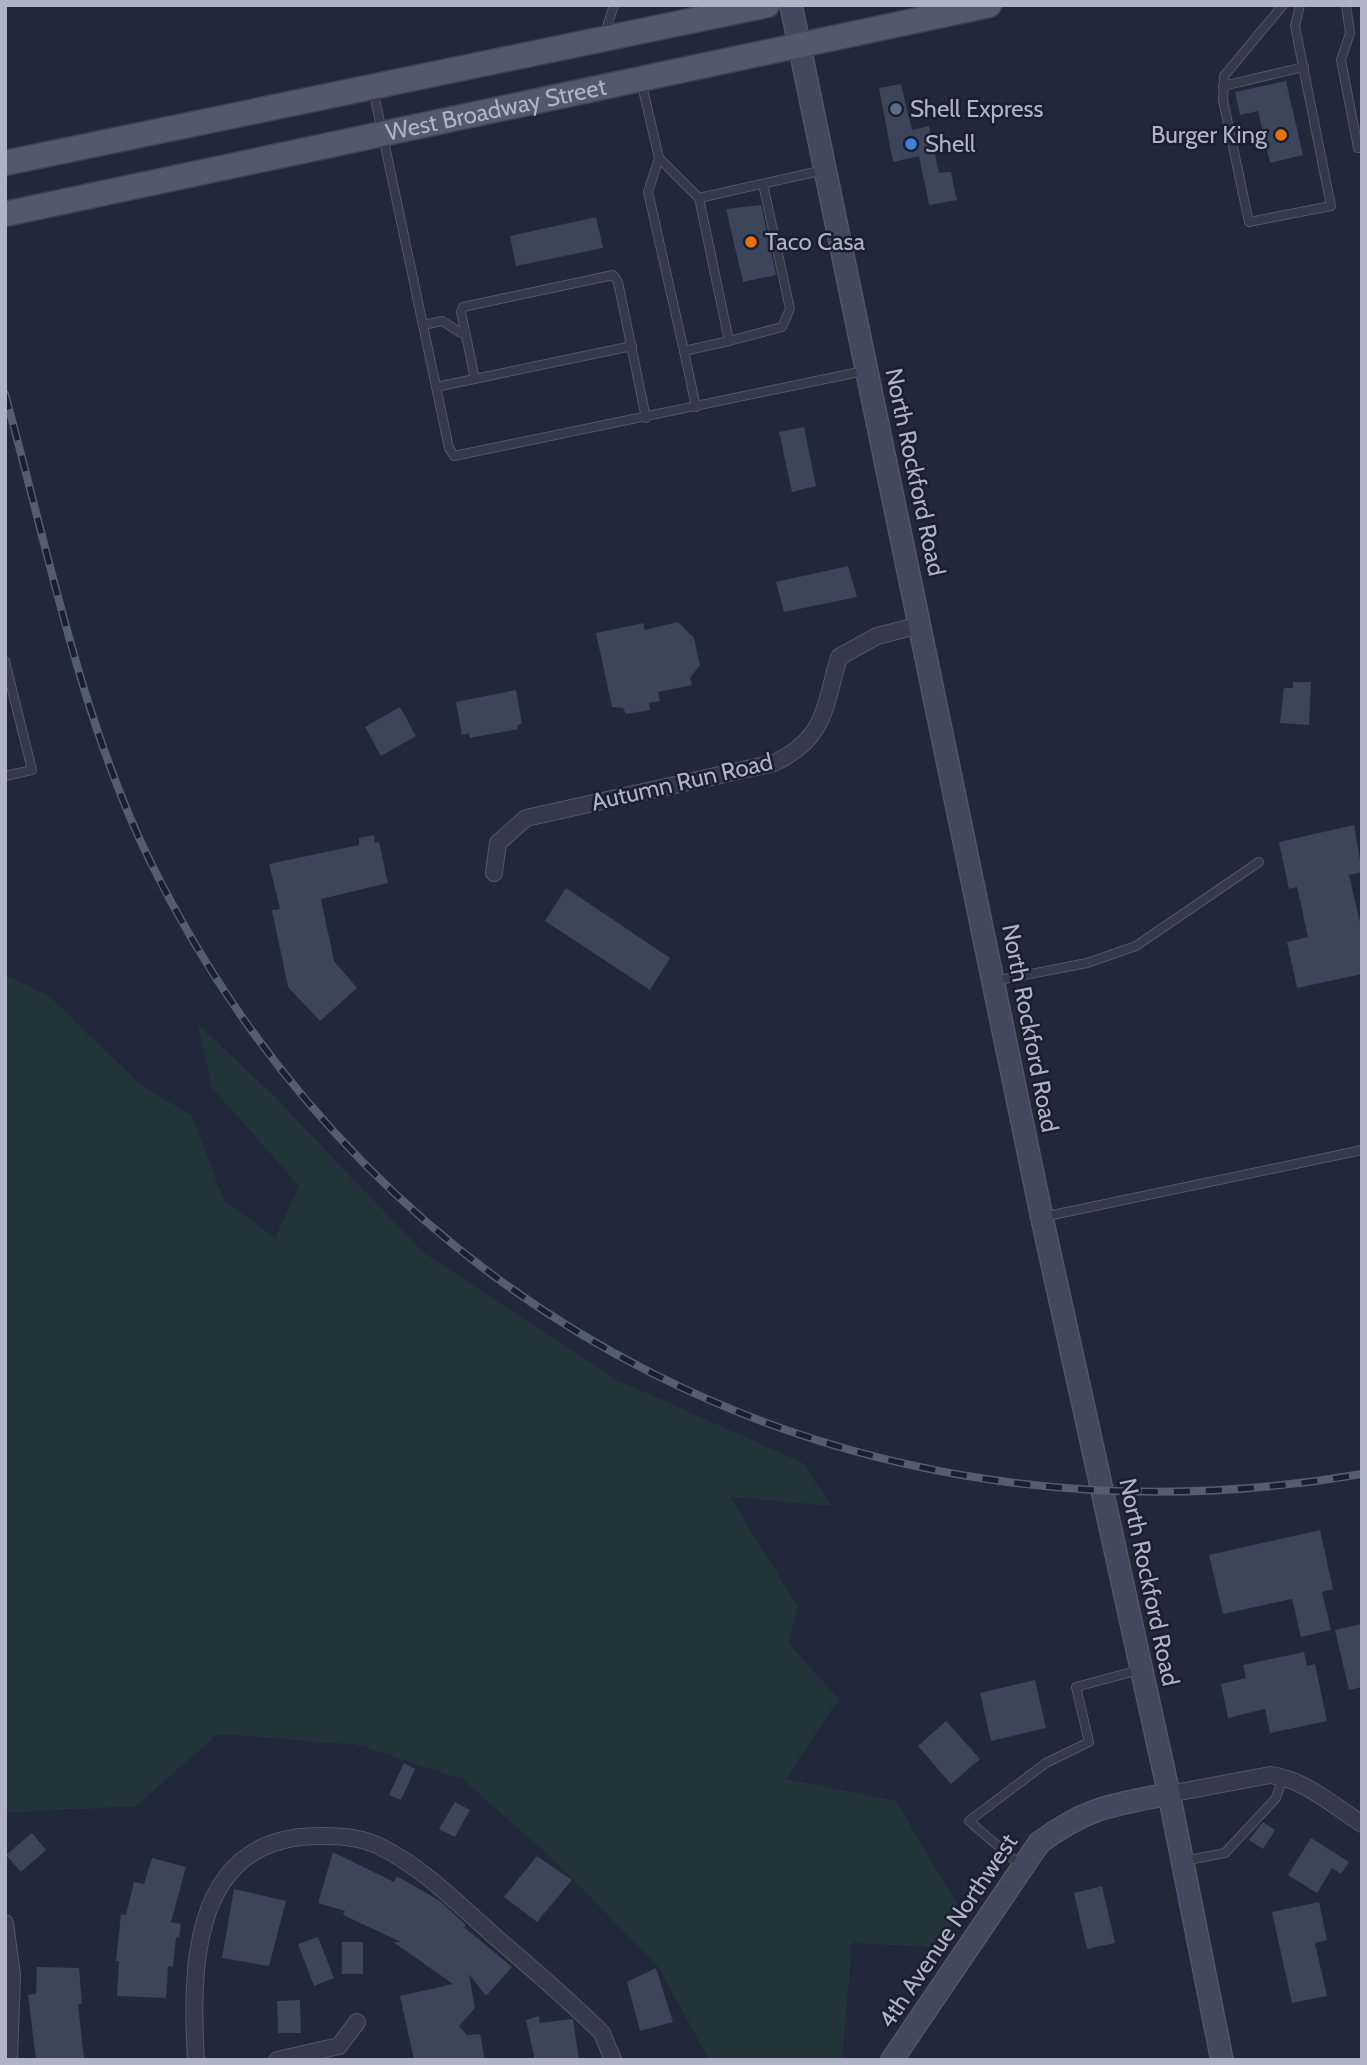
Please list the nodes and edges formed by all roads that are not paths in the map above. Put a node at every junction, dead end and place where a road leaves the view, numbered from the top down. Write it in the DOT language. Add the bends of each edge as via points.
graph roads {
  1 [pos="614,5"];
  2 [pos="791,5"];
  3 [pos="989,5"];
  4 [pos="1283,5"];
  5 [pos="1300,5"];
  6 [pos="1346,5"];
  7 [pos="760,6"];
  8 [pos="603,39"];
  9 [pos="799,45"];
  10 [pos="1304,67"];
  11 [pos="640,79"];
  12 [pos="1223,86"];
  13 [pos="372,87"];
  14 [pos="382,133"];
  15 [pos="1362,148"];
  16 [pos="659,158"];
  17 [pos="5,163"];
  18 [pos="824,170"];
  19 [pos="763,184"];
  20 [pos="699,198"];
  21 [pos="5,214"];
  22 [pos="423,325"];
  23 [pos="465,332"];
  24 [pos="729,341"];
  25 [pos="632,346"];
  26 [pos="684,351"];
  27 [pos="867,371"];
  28 [pos="475,379"];
  29 [pos="436,387"];
  30 [pos="696,407"];
  31 [pos="646,418"];
  32 [pos="920,625"];
  33 [pos="6,659"];
  34 [pos="5,776"];
  35 [pos="1259,862"];
  36 [pos="494,873"];
  37 [pos="994,981"];
  38 [pos="1362,1150"];
  39 [pos="1042,1218"];
  40 [pos="1139,1670"];
  41 [pos="1283,1777"];
  42 [pos="1169,1794"];
  43 [pos="1362,1824"];
  44 [pos="1182,1861"];
  45 [pos="1021,1866"];
  46 [pos="5,1923"];
  47 [pos="357,2022"];
  48 [pos="7,2051"];
  49 [pos="196,2060"];
  50 [pos="277,2060"];
  51 [pos="613,2060"];
  52 [pos="892,2060"];
  53 [pos="1222,2060"];
  1 -- 8 [label="lane"];
  2 -- 9 [label="street, North Rockford Road"];
  3 -- 9 [label="main road, West Broadway Street"];
  4 -- 12 [label="lane" via="1233,62"];
  5 -- 10 [label="lane" via="1295,26"];
  6 -- 15 [label="lane" via="1350,33 1341,60 1358,148"];
  7 -- 8 [label="main road, West Broadway Street"];
  8 -- 13 [label="main road, West Broadway Street"];
  9 -- 11 [label="main road, West Broadway Street"];
  9 -- 18 [label="street, North Rockford Road"];
  10 -- 12 [label="lane"];
  10 -- 12 [label="lane" via="1331,206 1250,222"];
  11 -- 14 [label="main road, West Broadway Street"];
  11 -- 16 [label="lane"];
  13 -- 14 [label="lane"];
  13 -- 17 [label="main road, West Broadway Street"];
  14 -- 21 [label="main road, West Broadway Street"];
  14 -- 22 [label="lane"];
  16 -- 20 [label="lane"];
  16 -- 26 [label="lane" via="648,192"];
  18 -- 19 [label="lane"];
  18 -- 27 [label="street, North Rockford Road"];
  19 -- 20 [label="lane"];
  19 -- 24 [label="lane" via="790,309 782,327"];
  20 -- 24 [label="lane"];
  22 -- 23 [label="lane" via="442,321"];
  22 -- 29 [label="lane"];
  23 -- 25 [label="lane" via="461,313 469,305 613,275"];
  23 -- 28 [label="lane"];
  24 -- 26 [label="lane"];
  25 -- 28 [label="lane"];
  25 -- 31 [label="lane"];
  26 -- 30 [label="lane"];
  27 -- 30 [label="lane"];
  27 -- 32 [label="street, North Rockford Road"];
  28 -- 29 [label="lane"];
  29 -- 31 [label="lane" via="454,456"];
  30 -- 31 [label="lane"];
  32 -- 36 [label="street, Autumn Run Road" via="877,636 839,657 816,733 797,752 774,763 526,818 498,842"];
  32 -- 37 [label="street, North Rockford Road"];
  33 -- 34 [label="lane" via="32,770"];
  35 -- 37 [label="lane" via="1136,946 1087,963"];
  37 -- 39 [label="street, North Rockford Road"];
  38 -- 39 [label="lane"];
  39 -- 40 [label="street, North Rockford Road"];
  40 -- 42 [label="street, North Rockford Road"];
  40 -- 45 [label="lane" via="1076,1686 1090,1742 1046,1763 969,1821"];
  41 -- 42 [label="street" via="1270,1775"];
  41 -- 43 [label="street"];
  41 -- 44 [label="lane" via="1276,1798 1225,1853"];
  42 -- 44 [label="street, North Rockford Road"];
  42 -- 45 [label="street, 4th Avenue Northwest" via="1094,1809 1039,1843"];
  44 -- 53 [label="street, North Rockford Road"];
  45 -- 52 [label="street, 4th Avenue Northwest"];
  46 -- 48 [label="street" via="12,1975"];
  47 -- 50 [label="street" via="339,2046"];
  49 -- 51 [label="street" via="194,1975 215,1895 231,1868 244,1857 288,1839 317,1836 375,1844 428,1877 602,2033"];
}
